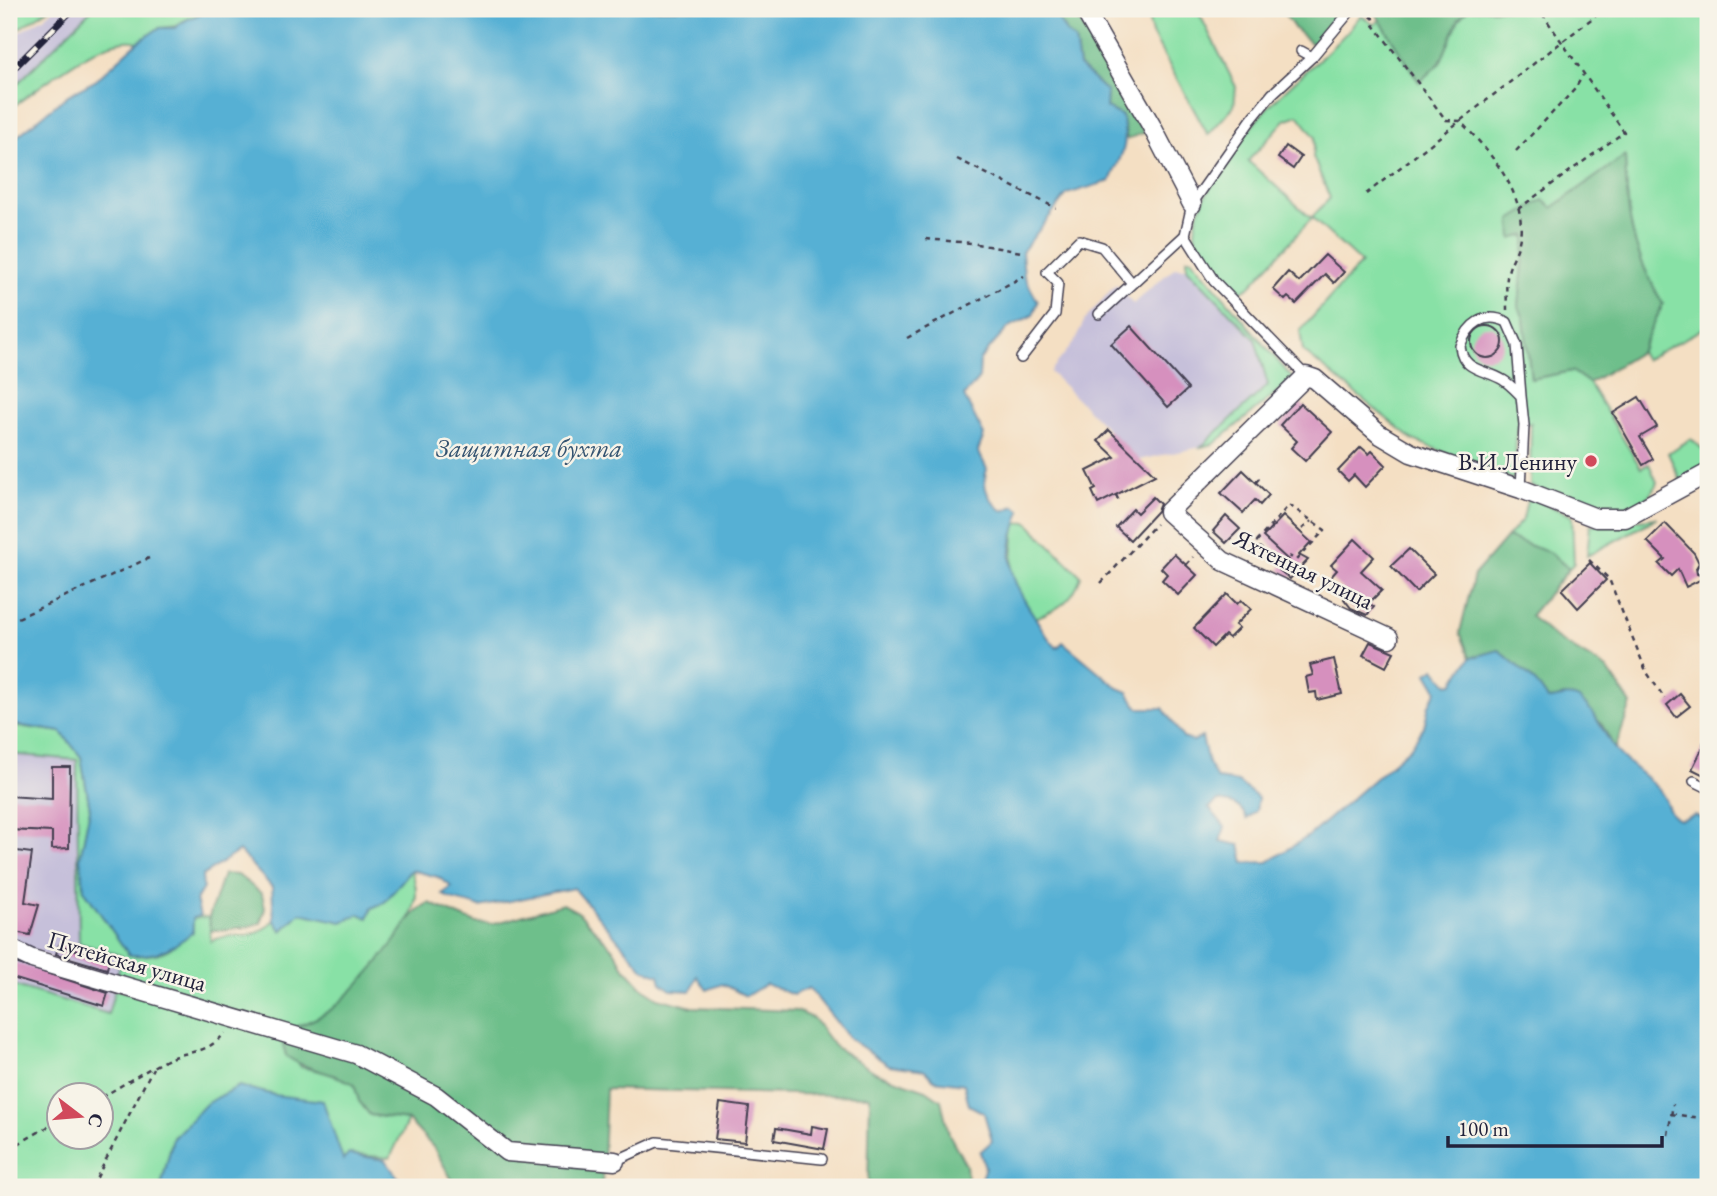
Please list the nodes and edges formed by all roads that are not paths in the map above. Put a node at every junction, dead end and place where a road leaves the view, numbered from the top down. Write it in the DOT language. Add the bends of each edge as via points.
graph roads {
  1 [pos="1084,9"];
  2 [pos="1352,9"];
  3 [pos="1301,51"];
  4 [pos="1312,57"];
  5 [pos="1192,204"];
  6 [pos="1185,235"];
  7 [pos="1132,284"];
  8 [pos="1098,313"];
  9 [pos="1021,358"];
  10 [pos="1306,376"];
  11 [pos="1521,396"];
  12 [pos="1708,473"];
  13 [pos="1521,489"];
  14 [pos="1390,638"];
  15 [pos="1694,780"];
  16 [pos="1708,788"];
  17 [pos="9,948"];
  18 [pos="822,1158"];
  19 [pos="615,1161"];
  1 -- 5 [label="street"];
  2 -- 4 [label="lane"];
  3 -- 4 [label="lane"];
  4 -- 5 [label="lane" via="1272,94"];
  5 -- 6 [label="lane"];
  6 -- 7 [label="lane"];
  6 -- 10 [label="lane" via="1214,281"];
  7 -- 8 [label="lane"];
  7 -- 9 [label="lane" via="1102,247 1079,240 1047,272 1058,283 1055,314"];
  10 -- 13 [label="street" via="1379,434 1411,453"];
  10 -- 14 [label="street, Яхтенная улица" via="1168,512 1223,561"];
  11 -- 11 [label="lane" via="1504,380 1476,371 1461,354 1464,337 1477,321 1488,317 1507,322 1517,345"];
  11 -- 13 [label="lane"];
  12 -- 13 [label="street" via="1642,511 1609,520"];
  15 -- 16 [label="lane"];
  17 -- 19 [label="street, Путейская улица" via="32,959 356,1054 436,1096 507,1152"];
  18 -- 19 [label="lane" via="657,1142"];
}
